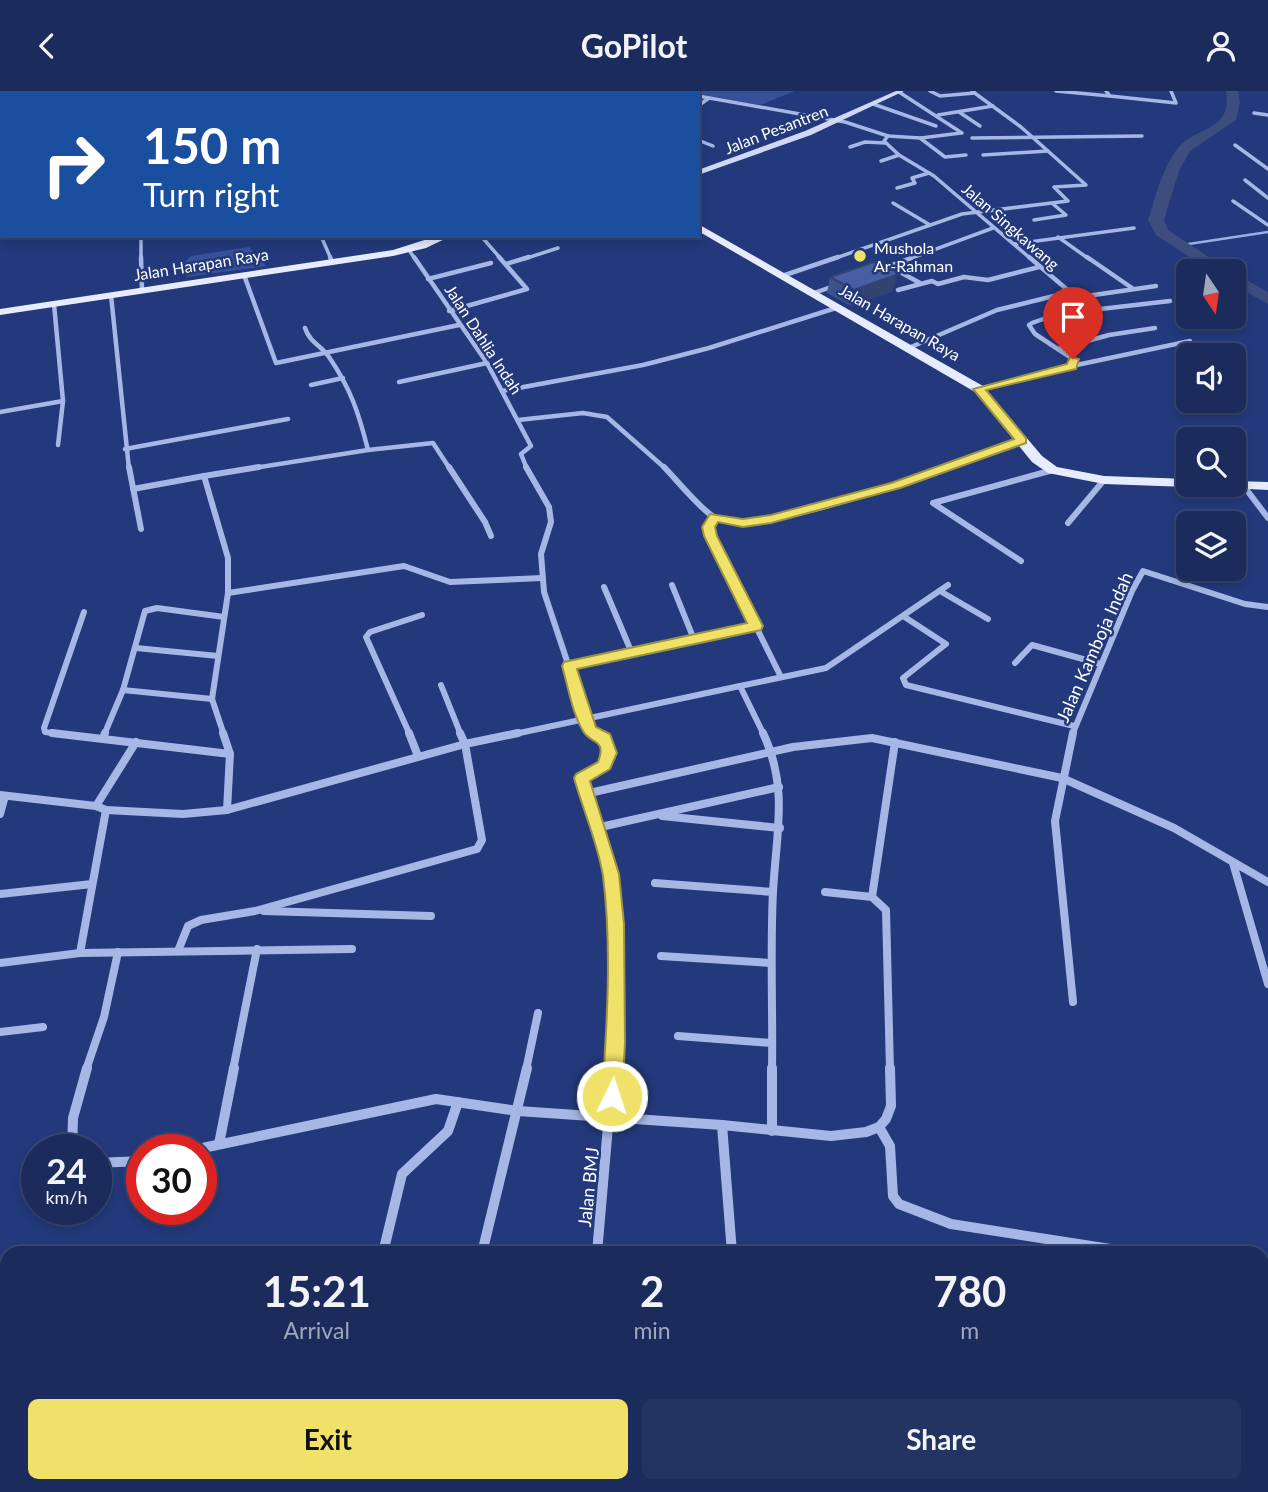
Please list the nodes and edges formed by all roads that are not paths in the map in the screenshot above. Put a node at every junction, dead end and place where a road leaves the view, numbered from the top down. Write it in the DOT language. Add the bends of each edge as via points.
graph roads {
  1 [pos="900,91"];
  2 [pos="930,91"];
  3 [pos="1056,91"];
  4 [pos="1106,91"];
  5 [pos="1171,91"];
  6 [pos="974,92"];
  7 [pos="700,96"];
  8 [pos="1110,96"];
  9 [pos="710,98"];
  10 [pos="873,104"];
  11 [pos="700,105"];
  12 [pos="993,106"];
  13 [pos="958,112"];
  14 [pos="1254,113"];
  15 [pos="1268,114"];
  16 [pos="938,115"];
  17 [pos="834,121"];
  18 [pos="936,126"];
  19 [pos="980,126"];
  20 [pos="888,136"];
  21 [pos="1032,136"];
  22 [pos="1142,136"];
  23 [pos="920,138"];
  24 [pos="972,138"];
  25 [pos="700,141"];
  26 [pos="886,143"];
  27 [pos="1235,145"];
  28 [pos="713,146"];
  29 [pos="850,147"];
  30 [pos="1048,151"];
  31 [pos="899,155"];
  32 [pos="966,155"];
  33 [pos="983,155"];
  34 [pos="881,161"];
  35 [pos="1268,169"];
  36 [pos="700,172"];
  37 [pos="929,173"];
  38 [pos="1245,180"];
  39 [pos="897,188"];
  40 [pos="1268,198"];
  41 [pos="1233,201"];
  42 [pos="893,203"];
  43 [pos="1053,204"];
  44 [pos="973,212"];
  45 [pos="1034,220"];
  46 [pos="930,225"];
  47 [pos="1268,225"];
  48 [pos="700,228"];
  49 [pos="993,228"];
  50 [pos="1134,228"];
  51 [pos="1058,237"];
  52 [pos="141,238"];
  53 [pos="322,238"];
  54 [pos="483,238"];
  55 [pos="433,239"];
  56 [pos="1014,244"];
  57 [pos="558,248"];
  58 [pos="409,250"];
  59 [pos="332,262"];
  60 [pos="491,263"];
  61 [pos="506,264"];
  62 [pos="889,266"];
  63 [pos="1039,267"];
  64 [pos="876,270"];
  65 [pos="244,275"];
  66 [pos="785,275"];
  67 [pos="428,279"];
  68 [pos="839,284"];
  69 [pos="921,284"];
  70 [pos="1156,286"];
  71 [pos="1132,288"];
  72 [pos="898,290"];
  73 [pos="142,291"];
  74 [pos="1070,292"];
  75 [pos="814,293"];
  76 [pos="111,295"];
  77 [pos="1170,302"];
  78 [pos="54,304"];
  79 [pos="839,307"];
  80 [pos="449,311"];
  81 [pos="0,312"];
  82 [pos="459,325"];
  83 [pos="305,328"];
  84 [pos="1155,328"];
  85 [pos="1190,341"];
  86 [pos="911,347"];
  87 [pos="1058,349"];
  88 [pos="326,353"];
  89 [pos="487,363"];
  90 [pos="1072,366"];
  91 [pos="343,378"];
  92 [pos="399,382"];
  93 [pos="311,385"];
  94 [pos="979,389"];
  95 [pos="502,391"];
  96 [pos="63,401"];
  97 [pos="0,412"];
  98 [pos="288,419"];
  99 [pos="518,420"];
  100 [pos="1022,441"];
  101 [pos="58,445"];
  102 [pos="125,449"];
  103 [pos="368,450"];
  104 [pos="1053,470"];
  105 [pos="204,476"];
  106 [pos="1104,480"];
  107 [pos="1176,483"];
  108 [pos="1246,485"];
  109 [pos="1268,486"];
  110 [pos="133,489"];
  111 [pos="1246,493"];
  112 [pos="714,517"];
  113 [pos="1268,518"];
  114 [pos="1068,523"];
  115 [pos="141,529"];
  116 [pos="491,536"];
  117 [pos="1021,561"];
  118 [pos="541,578"];
  119 [pos="672,585"];
  120 [pos="948,585"];
  121 [pos="604,587"];
  122 [pos="940,591"];
  123 [pos="228,593"];
  124 [pos="1268,607"];
  125 [pos="84,612"];
  126 [pos="422,615"];
  127 [pos="903,616"];
  128 [pos="224,617"];
  129 [pos="988,619"];
  130 [pos="756,626"];
  131 [pos="693,638"];
  132 [pos="136,648"];
  133 [pos="631,651"];
  134 [pos="218,656"];
  135 [pos="1015,663"];
  136 [pos="1101,664"];
  137 [pos="569,666"];
  138 [pos="781,677"];
  139 [pos="441,685"];
  140 [pos="740,686"];
  141 [pos="123,690"];
  142 [pos="212,699"];
  143 [pos="586,718"];
  144 [pos="1074,726"];
  145 [pos="103,738"];
  146 [pos="136,742"];
  147 [pos="895,742"];
  148 [pos="465,744"];
  149 [pos="772,752"];
  150 [pos="230,754"];
  151 [pos="418,756"];
  152 [pos="1062,778"];
  153 [pos="779,787"];
  154 [pos="585,794"];
  155 [pos="3,796"];
  156 [pos="96,806"];
  157 [pos="106,810"];
  158 [pos="227,810"];
  159 [pos="0,814"];
  160 [pos="656,815"];
  161 [pos="596,828"];
  162 [pos="780,828"];
  163 [pos="1232,862"];
  164 [pos="1268,882"];
  165 [pos="655,883"];
  166 [pos="92,884"];
  167 [pos="773,892"];
  168 [pos="825,892"];
  169 [pos="0,894"];
  170 [pos="872,897"];
  171 [pos="255,911"];
  172 [pos="431,916"];
  173 [pos="257,949"];
  174 [pos="352,949"];
  175 [pos="178,951"];
  176 [pos="118,952"];
  177 [pos="80,953"];
  178 [pos="661,956"];
  179 [pos="0,963"];
  180 [pos="771,963"];
  181 [pos="1268,984"];
  182 [pos="1073,1002"];
  183 [pos="538,1013"];
  184 [pos="43,1027"];
  185 [pos="0,1032"];
  186 [pos="678,1037"];
  187 [pos="772,1043"];
  188 [pos="458,1102"];
  189 [pos="518,1111"];
  190 [pos="611,1119"];
  191 [pos="722,1125"];
  192 [pos="879,1127"];
  193 [pos="772,1131"];
  194 [pos="69,1134"];
  195 [pos="219,1144"];
  196 [pos="385,1246"];
  197 [pos="484,1246"];
  198 [pos="598,1246"];
  199 [pos="731,1246"];
  200 [pos="1091,1246"];
  1 -- 10 [label="street, Jalan Pesantren"];
  1 -- 16 [label="street"];
  2 -- 6 [label="street" via="940,96"];
  3 -- 8 [label="street"];
  4 -- 8 [label="street"];
  5 -- 8 [label="street" via="1175,103"];
  6 -- 12 [label="street"];
  7 -- 9 [label="street"];
  9 -- 11 [label="street"];
  9 -- 17 [label="street"];
  10 -- 17 [label="street, Jalan Pesantren"];
  10 -- 18 [label="street"];
  12 -- 13 [label="street"];
  12 -- 21 [label="street"];
  13 -- 16 [label="street"];
  13 -- 19 [label="street"];
  14 -- 15 [label="street"];
  16 -- 23 [label="street" via="962,132"];
  17 -- 20 [label="street"];
  17 -- 36 [label="street, Jalan Pesantren"];
  20 -- 23 [label="street"];
  20 -- 26 [label="street" via="883,140"];
  21 -- 22 [label="street"];
  21 -- 24 [label="street"];
  21 -- 30 [label="street"];
  23 -- 32 [label="street" via="944,157"];
  25 -- 28 [label="street"];
  26 -- 29 [label="street"];
  26 -- 31 [label="street, Jalan Singkawang"];
  27 -- 35 [label="street"];
  30 -- 33 [label="street"];
  30 -- 43 [label="street" via="1086,184 1054,187 1068,201"];
  31 -- 34 [label="street"];
  31 -- 37 [label="street, Jalan Singkawang"];
  37 -- 39 [label="street"];
  37 -- 44 [label="street, Jalan Singkawang"];
  38 -- 40 [label="street"];
  41 -- 47 [label="street"];
  42 -- 46 [label="street"];
  43 -- 44 [label="street"];
  43 -- 45 [label="street" via="1066,215"];
  44 -- 46 [label="street"];
  44 -- 49 [label="street, Jalan Singkawang"];
  46 -- 66 [label="street"];
  48 -- 66 [label="main road, Jalan Harapan Raya"];
  49 -- 56 [label="street, Jalan Singkawang"];
  49 -- 62 [label="street"];
  50 -- 51 [label="street"];
  51 -- 56 [label="street"];
  51 -- 71 [label="street"];
  52 -- 73 [label="street"];
  53 -- 59 [label="street"];
  54 -- 61 [label="street"];
  55 -- 58 [label="main road, Jalan Harapan Raya"];
  56 -- 63 [label="street, Jalan Singkawang"];
  57 -- 61 [label="street"];
  58 -- 59 [label="main road, Jalan Harapan Raya"];
  58 -- 67 [label="street, Jalan Dahlia Indah"];
  59 -- 65 [label="main road, Jalan Harapan Raya"];
  60 -- 67 [label="street"];
  61 -- 80 [label="street" via="526,290"];
  62 -- 64 [label="street"];
  62 -- 69 [label="street"];
  63 -- 69 [label="street" via="988,280 964,277"];
  63 -- 74 [label="street, Jalan Singkawang"];
  65 -- 73 [label="main road, Jalan Harapan Raya"];
  65 -- 88 [label="street" via="274,362"];
  66 -- 75 [label="main road, Jalan Harapan Raya"];
  67 -- 80 [label="street, Jalan Dahlia Indah"];
  68 -- 75 [label="street"];
  69 -- 72 [label="street"];
  70 -- 71 [label="street"];
  71 -- 74 [label="street" via="1080,297"];
  73 -- 76 [label="main road, Jalan Harapan Raya"];
  74 -- 86 [label="street, Jalan Singkawang" via="997,310"];
  75 -- 79 [label="main road, Jalan Harapan Raya"];
  76 -- 78 [label="main road, Jalan Harapan Raya"];
  76 -- 102 [label="street"];
  77 -- 87 [label="street" via="1057,314 1029,325"];
  78 -- 81 [label="main road, Jalan Harapan Raya"];
  78 -- 96 [label="street"];
  79 -- 86 [label="main road, Jalan Harapan Raya"];
  79 -- 95 [label="street" via="643,365"];
  80 -- 82 [label="street, Jalan Dahlia Indah"];
  82 -- 88 [label="street"];
  82 -- 89 [label="street, Jalan Dahlia Indah"];
  83 -- 88 [label="street" via="309,340"];
  84 -- 87 [label="street"];
  85 -- 90 [label="street"];
  86 -- 94 [label="main road, Jalan Harapan Raya"];
  87 -- 90 [label="street" via="1073,359"];
  88 -- 91 [label="street"];
  89 -- 92 [label="street"];
  89 -- 95 [label="street, Jalan Dahlia Indah"];
  90 -- 94 [label="street"];
  91 -- 93 [label="street"];
  91 -- 103 [label="street" via="358,408"];
  94 -- 100 [label="main road, Jalan Harapan Raya"];
  95 -- 99 [label="street, Jalan Dahlia Indah"];
  96 -- 97 [label="street"];
  96 -- 101 [label="street"];
  98 -- 102 [label="street"];
  99 -- 112 [label="street" via="583,413 607,417"];
  99 -- 118 [label="street, Jalan Dahlia Indah" via="531,446 521,458 551,515 541,554"];
  100 -- 104 [label="main road, Jalan Harapan Raya"];
  100 -- 112 [label="street" via="895,485 784,516 743,523"];
  102 -- 110 [label="street"];
  103 -- 105 [label="street"];
  103 -- 116 [label="street" via="433,443"];
  104 -- 106 [label="main road"];
  104 -- 117 [label="street" via="933,503"];
  105 -- 110 [label="street"];
  105 -- 123 [label="street" via="227,548"];
  106 -- 107 [label="main road"];
  106 -- 114 [label="street"];
  108 -- 109 [label="main road"];
  110 -- 115 [label="street"];
  111 -- 113 [label="street"];
  112 -- 130 [label="street" via="711,536"];
  118 -- 123 [label="street" via="450,582 404,566"];
  118 -- 137 [label="street, Jalan Dahlia Indah"];
  119 -- 131 [label="street"];
  120 -- 122 [label="street"];
  121 -- 133 [label="street"];
  122 -- 127 [label="street"];
  122 -- 129 [label="street"];
  123 -- 128 [label="street"];
  124 -- 136 [label="street, Jalan Kamboja Indah" via="1143,571"];
  125 -- 145 [label="street" via="44,730"];
  126 -- 151 [label="street" via="366,637"];
  127 -- 138 [label="street" via="826,668"];
  127 -- 144 [label="street" via="946,644 903,678 906,685"];
  128 -- 132 [label="street" via="148,610 143,614"];
  128 -- 134 [label="street"];
  130 -- 131 [label="street"];
  130 -- 138 [label="street"];
  131 -- 133 [label="street"];
  132 -- 134 [label="street"];
  132 -- 141 [label="street"];
  133 -- 137 [label="street"];
  134 -- 142 [label="street"];
  135 -- 136 [label="street" via="1032,645"];
  136 -- 144 [label="street, Jalan Kamboja Indah"];
  137 -- 143 [label="street, Jalan Dahlia Indah"];
  138 -- 140 [label="street"];
  139 -- 148 [label="street"];
  140 -- 143 [label="street"];
  140 -- 149 [label="street"];
  141 -- 142 [label="street"];
  141 -- 145 [label="street"];
  142 -- 150 [label="street"];
  143 -- 148 [label="street"];
  143 -- 154 [label="street" via="591,732 605,738 609,753 605,765 583,777"];
  144 -- 152 [label="street, Jalan Kamboja Indah"];
  145 -- 146 [label="street"];
  146 -- 150 [label="street"];
  146 -- 156 [label="street"];
  147 -- 149 [label="street" via="865,738"];
  147 -- 152 [label="street"];
  147 -- 170 [label="street"];
  148 -- 151 [label="street"];
  148 -- 171 [label="street" via="482,840 477,849"];
  149 -- 153 [label="street"];
  149 -- 154 [label="street"];
  150 -- 158 [label="street"];
  151 -- 158 [label="street"];
  152 -- 163 [label="street" via="1174,828"];
  152 -- 182 [label="street, Jalan Kamboja Indah" via="1055,821"];
  153 -- 160 [label="street"];
  153 -- 162 [label="street"];
  154 -- 161 [label="street, Jalan BMJ"];
  155 -- 156 [label="street"];
  155 -- 159 [label="street"];
  156 -- 157 [label="street"];
  157 -- 158 [label="street" via="183,814"];
  157 -- 166 [label="street"];
  160 -- 161 [label="street"];
  160 -- 162 [label="street"];
  161 -- 190 [label="street, Jalan BMJ" via="610,869 615,924"];
  162 -- 167 [label="street"];
  163 -- 164 [label="street"];
  163 -- 181 [label="street"];
  165 -- 167 [label="street"];
  166 -- 169 [label="street"];
  166 -- 177 [label="street"];
  167 -- 180 [label="street"];
  168 -- 170 [label="street"];
  170 -- 192 [label="street" via="886,910 891,1106"];
  171 -- 172 [label="street"];
  171 -- 175 [label="street" via="192,923"];
  173 -- 174 [label="street"];
  173 -- 175 [label="street"];
  173 -- 195 [label="street"];
  175 -- 176 [label="street"];
  176 -- 177 [label="street"];
  176 -- 194 [label="street"];
  177 -- 179 [label="street"];
  178 -- 180 [label="street"];
  180 -- 187 [label="street"];
  183 -- 189 [label="street"];
  184 -- 185 [label="street"];
  186 -- 187 [label="street"];
  187 -- 193 [label="street"];
  188 -- 189 [label="street"];
  188 -- 195 [label="street" via="416,1102"];
  188 -- 196 [label="street" via="448,1131 402,1174"];
  189 -- 190 [label="street"];
  189 -- 197 [label="street"];
  190 -- 191 [label="street"];
  190 -- 198 [label="street, Jalan BMJ"];
  191 -- 193 [label="street"];
  191 -- 199 [label="street"];
  192 -- 193 [label="street" via="831,1136"];
  192 -- 200 [label="street" via="890,1146 893,1196 899,1205 951,1224"];
}
